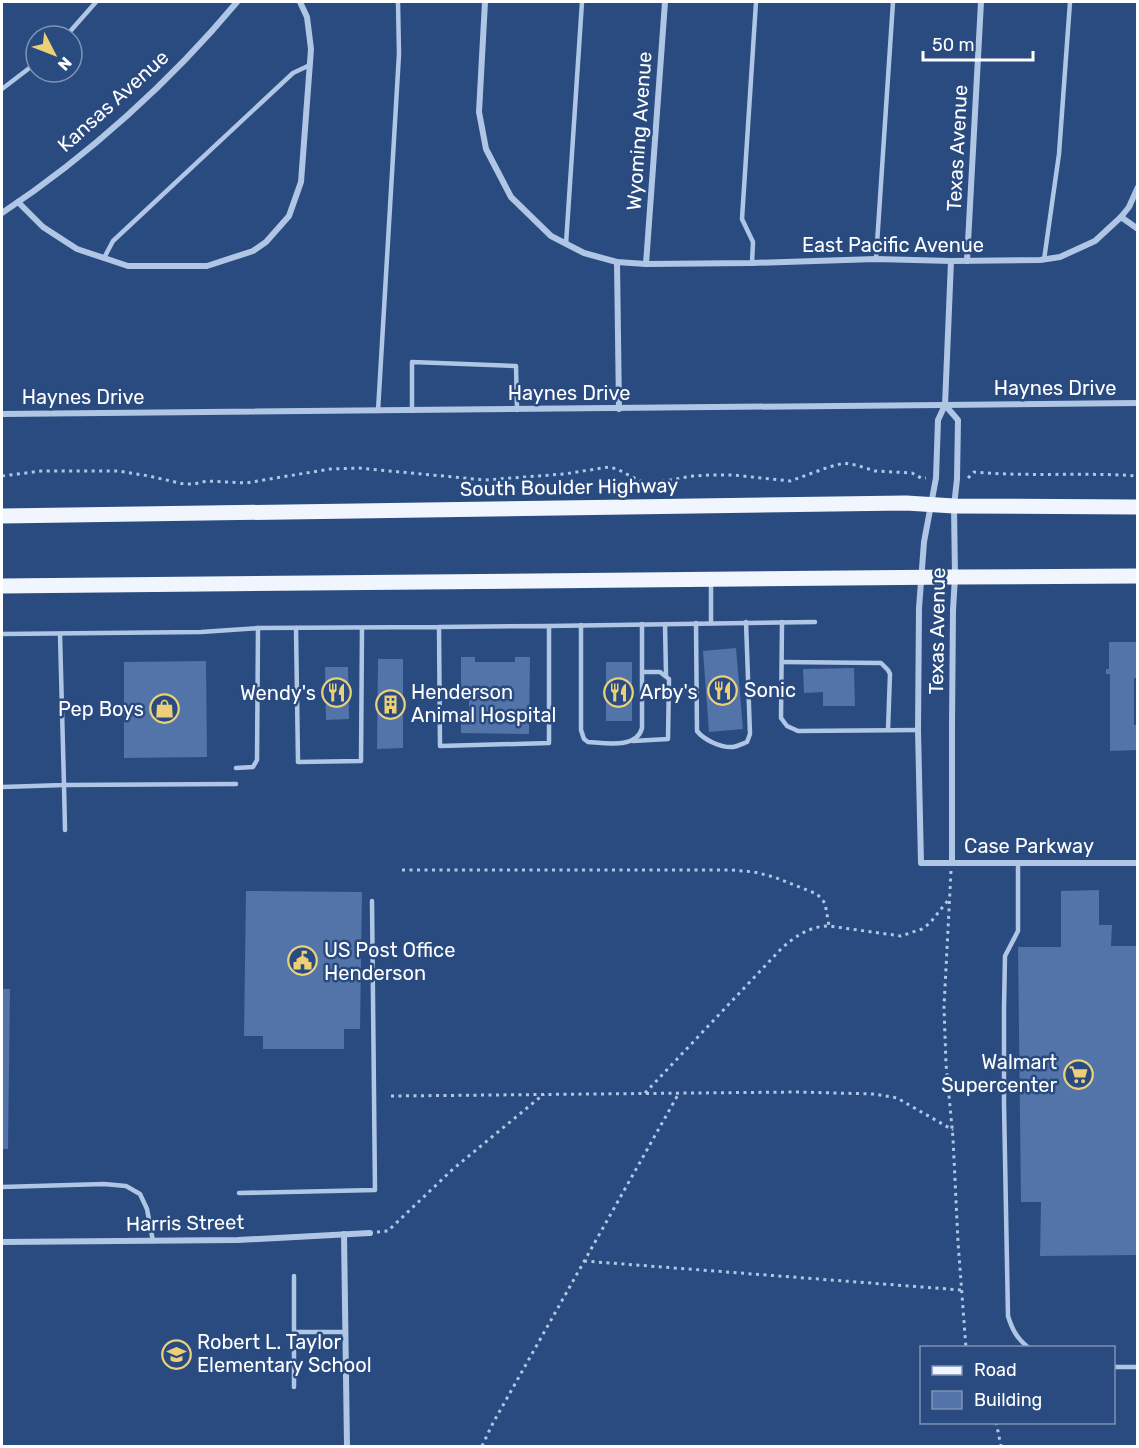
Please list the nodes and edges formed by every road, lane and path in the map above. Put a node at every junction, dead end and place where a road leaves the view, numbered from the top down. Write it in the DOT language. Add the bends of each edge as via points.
graph roads {
  1 [pos="96,2"];
  2 [pos="237,2"];
  3 [pos="300,2"];
  4 [pos="398,2"];
  5 [pos="485,2"];
  6 [pos="582,2"];
  7 [pos="665,2"];
  8 [pos="756,2"];
  9 [pos="893,2"];
  10 [pos="981,2"];
  11 [pos="1070,2"];
  12 [pos="77,24"];
  13 [pos="310,65"];
  14 [pos="24,72"];
  15 [pos="2,89"];
  16 [pos="1137,187"];
  17 [pos="18,202"];
  18 [pos="2,213"];
  19 [pos="1121,217"];
  20 [pos="1137,229"];
  21 [pos="566,244"];
  22 [pos="104,258"];
  23 [pos="876,259"];
  24 [pos="1044,260"];
  25 [pos="951,261"];
  26 [pos="967,261"];
  27 [pos="617,262"];
  28 [pos="752,263"];
  29 [pos="646,264"];
  30 [pos="1137,404"];
  31 [pos="945,405"];
  32 [pos="619,409"];
  33 [pos="517,410"];
  34 [pos="378,411"];
  35 [pos="412,411"];
  36 [pos="2,414"];
  37 [pos="2,476"];
  38 [pos="1137,477"];
  39 [pos="936,478"];
  40 [pos="957,479"];
  41 [pos="930,505"];
  42 [pos="954,506"];
  43 [pos="1137,507"];
  44 [pos="2,516"];
  45 [pos="1137,576"];
  46 [pos="955,577"];
  47 [pos="922,578"];
  48 [pos="711,580"];
  49 [pos="2,586"];
  50 [pos="746,622"];
  51 [pos="782,622"];
  52 [pos="815,622"];
  53 [pos="696,623"];
  54 [pos="711,623"];
  55 [pos="642,624"];
  56 [pos="665,624"];
  57 [pos="581,625"];
  58 [pos="549,626"];
  59 [pos="258,627"];
  60 [pos="439,627"];
  61 [pos="296,628"];
  62 [pos="362,628"];
  63 [pos="2,634"];
  64 [pos="60,634"];
  65 [pos="782,662"];
  66 [pos="642,672"];
  67 [pos="666,675"];
  68 [pos="888,730"];
  69 [pos="918,730"];
  70 [pos="633,741"];
  71 [pos="236,768"];
  72 [pos="236,784"];
  73 [pos="64,785"];
  74 [pos="2,787"];
  75 [pos="65,830"];
  76 [pos="921,863"];
  77 [pos="952,863"];
  78 [pos="1018,863"];
  79 [pos="1137,863"];
  80 [pos="402,870"];
  81 [pos="950,898"];
  82 [pos="372,901"];
  83 [pos="829,926"];
  84 [pos="645,1093"];
  85 [pos="679,1093"];
  86 [pos="544,1094"];
  87 [pos="391,1096"];
  88 [pos="952,1130"];
  89 [pos="2,1187"];
  90 [pos="238,1193"];
  91 [pos="370,1233"];
  92 [pos="344,1234"];
  93 [pos="153,1240"];
  94 [pos="2,1242"];
  95 [pos="584,1261"];
  96 [pos="294,1276"];
  97 [pos="961,1290"];
  98 [pos="294,1332"];
  99 [pos="346,1332"];
  100 [pos="966,1346"];
  101 [pos="1028,1346"];
  102 [pos="1115,1367"];
  103 [pos="1137,1367"];
  104 [pos="294,1387"];
  105 [pos="996,1424"];
  106 [pos="347,1446"];
  107 [pos="482,1446"];
  108 [pos="1001,1446"];
  1 -- 12 [label="lane"];
  2 -- 17 [label="street, Kansas Avenue" via="135,109"];
  3 -- 13 [label="street" via="307,16"];
  4 -- 34 [label="lane" via="399,54"];
  5 -- 21 [label="street, East Pacific Avenue" via="479,112 486,148 511,197 551,236"];
  6 -- 21 [label="lane"];
  7 -- 29 [label="street, Wyoming Avenue"];
  8 -- 28 [label="lane" via="742,219 753,242"];
  9 -- 23 [label="lane"];
  10 -- 26 [label="street, Texas Avenue"];
  11 -- 24 [label="lane" via="1059,154"];
  13 -- 22 [label="lane" via="293,73 113,241"];
  13 -- 22 [label="street" via="302,182 289,216 266,242 253,251 207,266 128,266"];
  14 -- 15 [label="lane"];
  16 -- 19 [label="street, East Pacific Avenue"];
  17 -- 18 [label="street, Kansas Avenue"];
  17 -- 22 [label="street" via="43,227 76,249"];
  19 -- 20 [label="street"];
  19 -- 24 [label="street, East Pacific Avenue" via="1095,241"];
  21 -- 27 [label="street, East Pacific Avenue"];
  23 -- 25 [label="street, East Pacific Avenue"];
  23 -- 28 [label="street, East Pacific Avenue"];
  24 -- 26 [label="street, East Pacific Avenue"];
  25 -- 26 [label="street, East Pacific Avenue"];
  25 -- 31 [label="street, Texas Avenue"];
  27 -- 29 [label="street, East Pacific Avenue"];
  27 -- 32 [label="street"];
  28 -- 29 [label="street, East Pacific Avenue"];
  30 -- 31 [label="street, Haynes Drive"];
  31 -- 32 [label="street, Haynes Drive"];
  31 -- 39 [label="street, Texas Avenue" via="938,420"];
  31 -- 40 [label="street, Texas Avenue" via="958,420"];
  32 -- 33 [label="street, Haynes Drive"];
  33 -- 35 [label="street, Haynes Drive"];
  33 -- 35 [label="lane" via="516,366 412,362"];
  34 -- 35 [label="street, Haynes Drive"];
  34 -- 36 [label="street, Haynes Drive"];
  37 -- 39 [label="path" via="41,471 119,471 184,484 246,483 358,468 485,480 609,467 652,483 709,475 790,480 844,463"];
  38 -- 40 [label="path" via="974,472 966,479"];
  39 -- 41 [label="street, Texas Avenue"];
  40 -- 42 [label="street, Texas Avenue"];
  41 -- 42 [label="main road, South Boulder Highway"];
  41 -- 44 [label="main road, South Boulder Highway"];
  41 -- 47 [label="street, Texas Avenue"];
  42 -- 43 [label="main road, South Boulder Highway"];
  42 -- 46 [label="street, Texas Avenue"];
  45 -- 46 [label="main road"];
  46 -- 47 [label="main road"];
  46 -- 77 [label="street, Texas Avenue"];
  47 -- 48 [label="main road"];
  47 -- 69 [label="street, Texas Avenue"];
  48 -- 49 [label="main road"];
  48 -- 54 [label="lane"];
  50 -- 51 [label="lane"];
  50 -- 53 [label="lane" via="750,734 747,742 731,747 704,738 697,731"];
  50 -- 54 [label="lane"];
  51 -- 52 [label="lane"];
  51 -- 65 [label="lane"];
  53 -- 54 [label="lane"];
  53 -- 56 [label="lane"];
  55 -- 56 [label="lane"];
  55 -- 57 [label="lane"];
  55 -- 66 [label="lane"];
  56 -- 67 [label="lane"];
  57 -- 58 [label="lane"];
  57 -- 70 [label="lane" via="582,737 588,742"];
  58 -- 60 [label="lane"];
  58 -- 60 [label="lane" via="549,743 440,746"];
  59 -- 61 [label="lane"];
  59 -- 64 [label="lane"];
  59 -- 71 [label="lane" via="257,760 253,767"];
  60 -- 62 [label="lane"];
  61 -- 62 [label="lane"];
  61 -- 62 [label="lane" via="298,762 361,761"];
  63 -- 64 [label="lane"];
  64 -- 73 [label="lane"];
  65 -- 68 [label="lane" via="781,718 792,730"];
  65 -- 68 [label="lane" via="880,663 890,674"];
  66 -- 67 [label="lane"];
  66 -- 70 [label="lane" via="642,728"];
  67 -- 70 [label="lane" via="668,740"];
  68 -- 69 [label="lane"];
  69 -- 76 [label="street, Texas Avenue"];
  72 -- 73 [label="lane"];
  73 -- 74 [label="lane"];
  73 -- 75 [label="lane"];
  76 -- 77 [label="street, Case Parkway"];
  77 -- 78 [label="street, Case Parkway"];
  77 -- 81 [label="path"];
  78 -- 79 [label="street, Case Parkway"];
  78 -- 101 [label="lane" via="1018,931 1005,956 1008,1316 1011,1327"];
  80 -- 83 [label="path" via="754,872 817,894 825,903"];
  81 -- 83 [label="path" via="930,923 914,933 901,936"];
  81 -- 88 [label="path" via="944,1007"];
  82 -- 90 [label="lane" via="375,1190"];
  83 -- 84 [label="path" via="811,928 790,941"];
  84 -- 85 [label="path"];
  84 -- 86 [label="path"];
  85 -- 88 [label="path" via="874,1094 897,1098"];
  85 -- 95 [label="path"];
  86 -- 87 [label="path"];
  86 -- 91 [label="path" via="453,1169 388,1231"];
  88 -- 97 [label="path"];
  89 -- 93 [label="lane" via="126,1186 140,1194"];
  91 -- 92 [label="street, Harris Street"];
  92 -- 93 [label="street, Harris Street"];
  92 -- 99 [label="street"];
  93 -- 94 [label="street, Harris Street"];
  95 -- 97 [label="path"];
  95 -- 107 [label="path"];
  96 -- 98 [label="lane"];
  97 -- 100 [label="path"];
  98 -- 99 [label="lane"];
  98 -- 104 [label="lane"];
  99 -- 106 [label="street"];
  102 -- 103 [label="lane"];
  105 -- 108 [label="path"];
}
